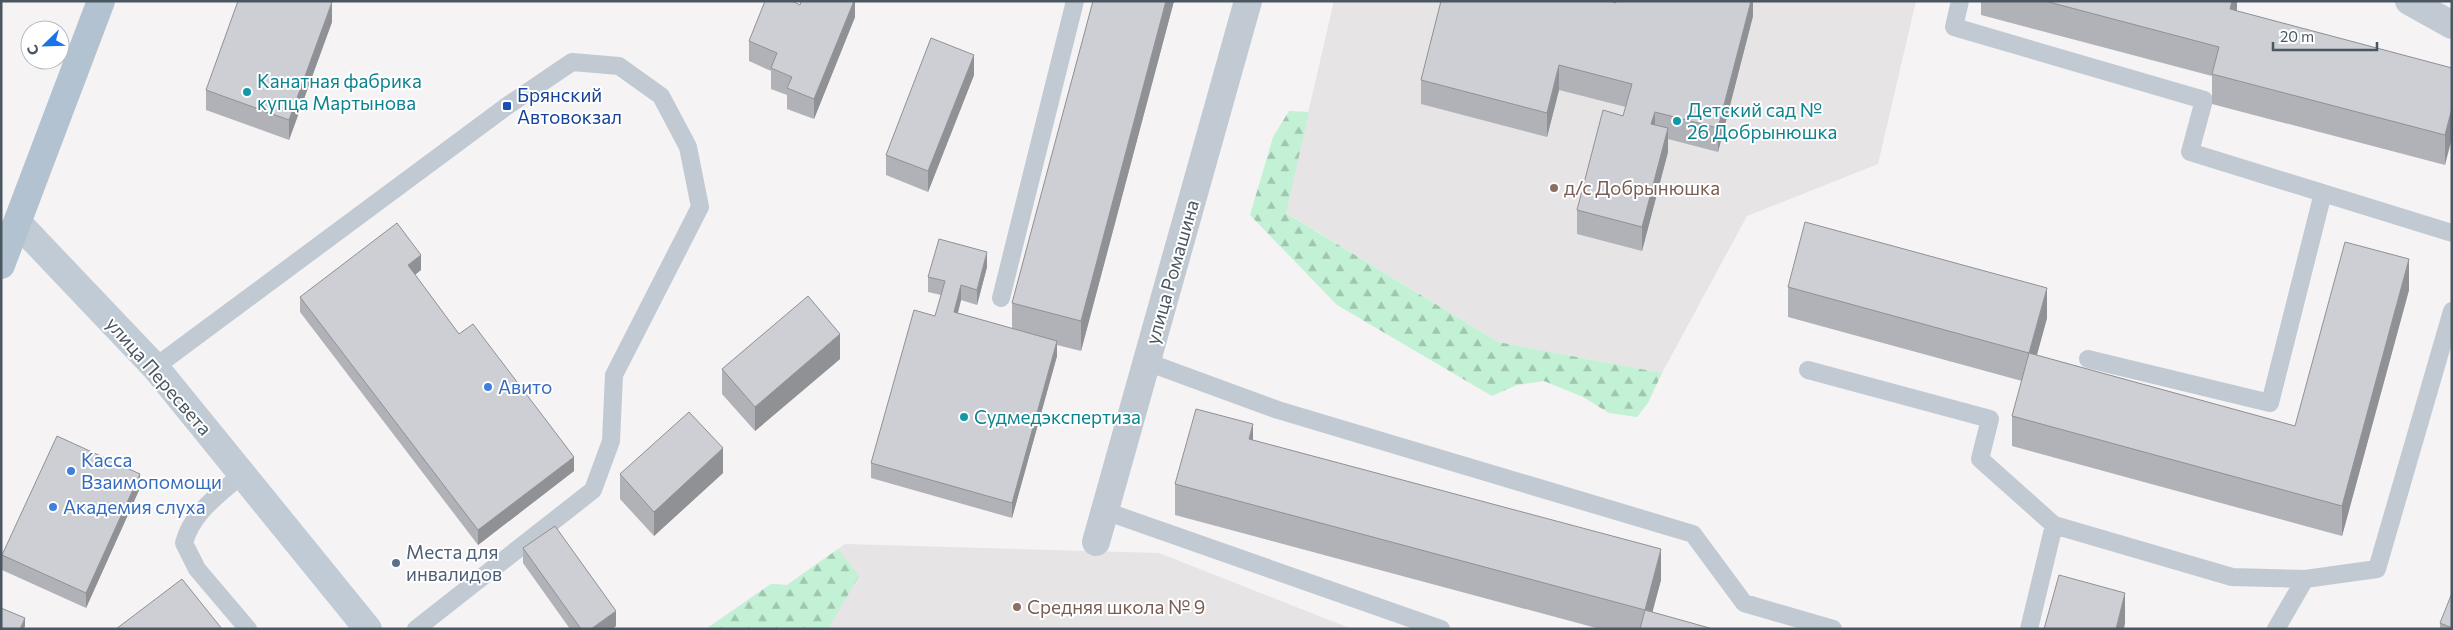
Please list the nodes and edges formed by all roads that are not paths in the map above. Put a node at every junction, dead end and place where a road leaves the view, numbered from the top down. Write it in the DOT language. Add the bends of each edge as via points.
graph roads {
  1 [pos="101,1"];
  2 [pos="1075,1"];
  3 [pos="1248,1"];
  4 [pos="1960,1"];
  5 [pos="2409,1"];
  6 [pos="2452,24"];
  7 [pos="2323,193"];
  8 [pos="18,223"];
  9 [pos="2452,233"];
  10 [pos="1,266"];
  11 [pos="1001,298"];
  12 [pos="2452,310"];
  13 [pos="2088,359"];
  14 [pos="1147,362"];
  15 [pos="155,367"];
  16 [pos="1808,370"];
  17 [pos="242,474"];
  18 [pos="1105,511"];
  19 [pos="2054,525"];
  20 [pos="1096,542"];
  21 [pos="2305,580"];
  22 [pos="248,629"];
  23 [pos="368,629"];
  24 [pos="416,629"];
  25 [pos="1441,629"];
  26 [pos="1833,629"];
  27 [pos="2029,629"];
  28 [pos="2276,629"];
  1 -- 8 [label="main road"];
  2 -- 11 [label="lane"];
  3 -- 14 [label="street, улица Ромашина"];
  4 -- 7 [label="lane" via="1954,27 2204,100 2190,152"];
  5 -- 6 [label="street"];
  7 -- 9 [label="lane"];
  7 -- 13 [label="lane" via="2270,403"];
  8 -- 10 [label="main road"];
  8 -- 15 [label="main road, улица Пересвета"];
  12 -- 21 [label="lane" via="2376,569"];
  14 -- 18 [label="street, улица Ромашина"];
  14 -- 26 [label="lane" via="1278,410 1693,534 1744,603"];
  15 -- 17 [label="main road, улица Пересвета"];
  15 -- 24 [label="lane" via="507,106 572,62 618,66 661,96 688,148 700,207 614,375 611,441 593,490"];
  16 -- 19 [label="lane" via="1990,419 1980,459"];
  17 -- 22 [label="lane" via="198,514 188,528 184,544 197,569"];
  17 -- 23 [label="main road, улица Пересвета"];
  18 -- 20 [label="street, улица Ромашина"];
  18 -- 25 [label="lane"];
  19 -- 21 [label="lane" via="2232,577"];
  19 -- 27 [label="lane"];
  21 -- 28 [label="lane"];
}
